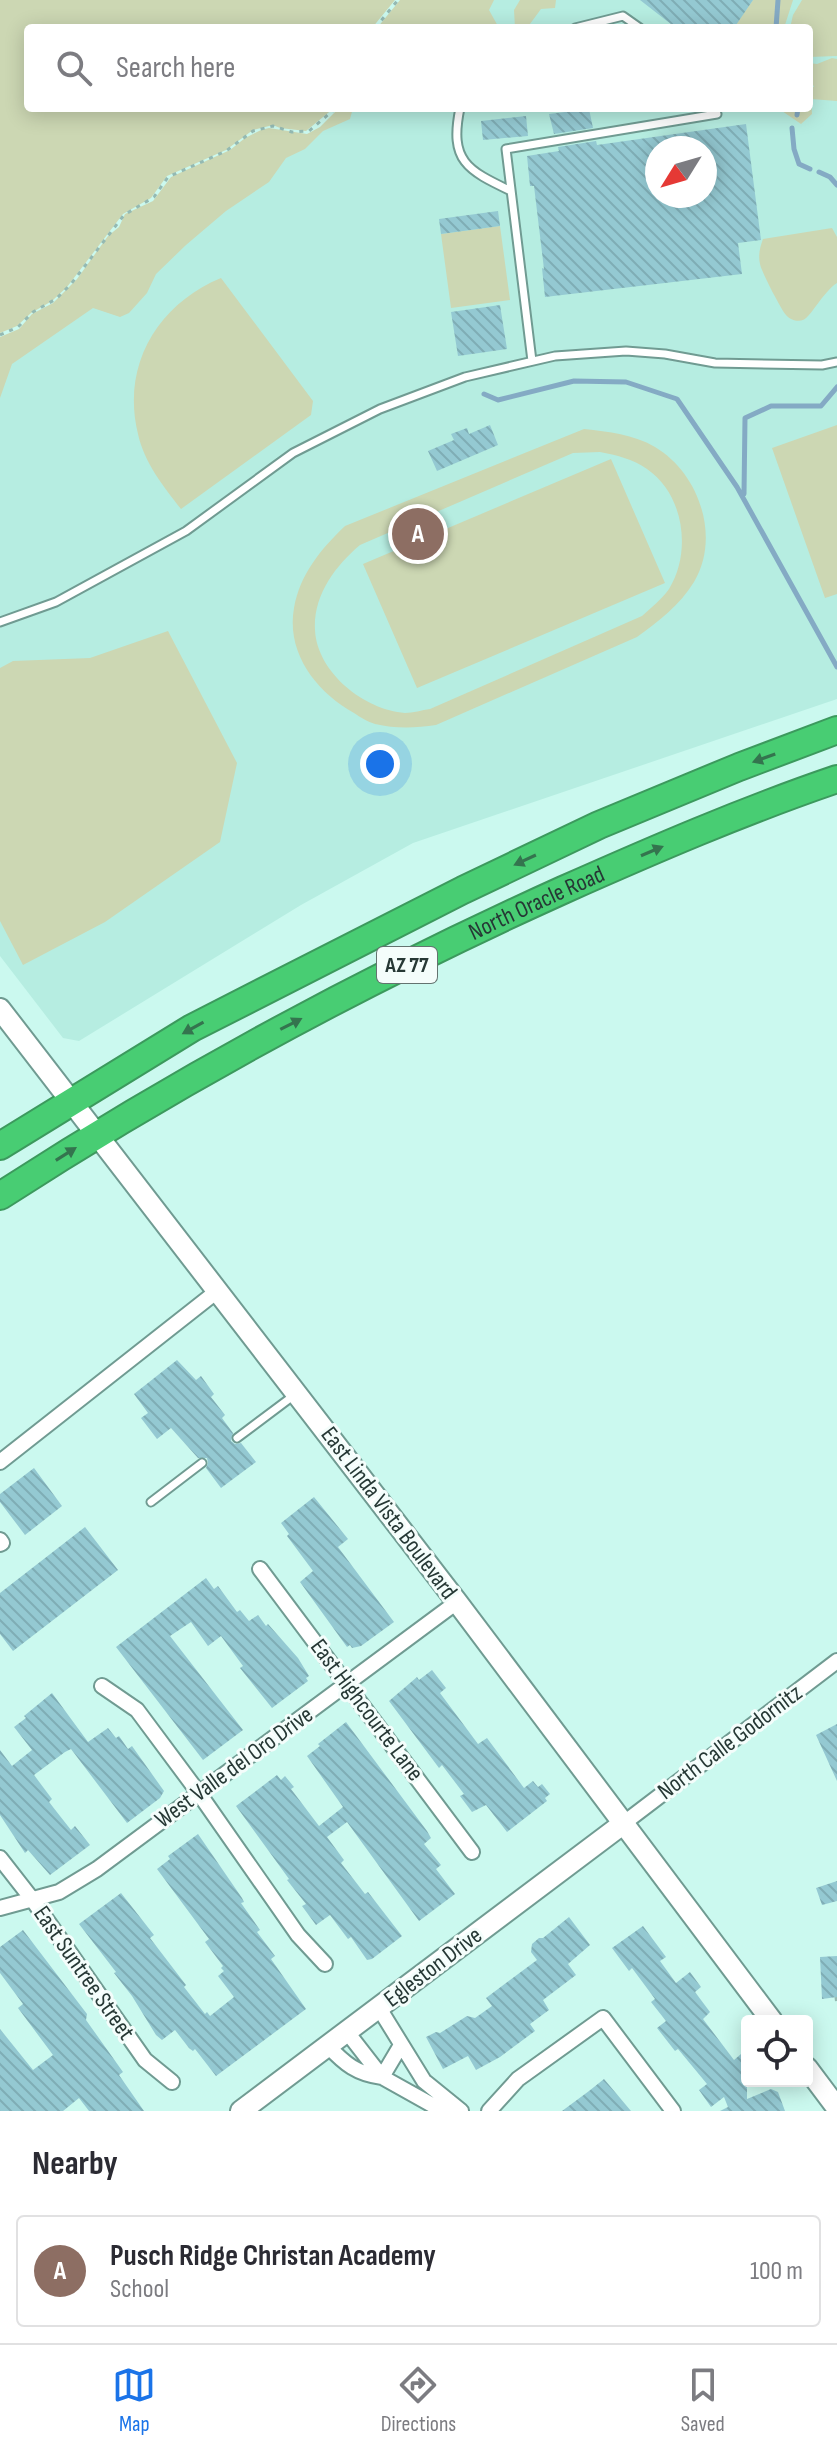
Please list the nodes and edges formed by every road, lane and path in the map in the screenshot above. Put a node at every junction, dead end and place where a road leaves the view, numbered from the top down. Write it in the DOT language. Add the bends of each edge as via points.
graph roads {
  1 [pos="398,0"];
  2 [pos="378,24"];
  3 [pos="591,24"];
  4 [pos="634,24"];
  5 [pos="331,112"];
  6 [pos="459,112"];
  7 [pos="717,114"];
  8 [pos="511,191"];
  9 [pos="0,335"];
  10 [pos="532,361"];
  11 [pos="837,362"];
  12 [pos="0,622"];
  13 [pos="837,730"];
  14 [pos="837,779"];
  15 [pos="0,1009"];
  16 [pos="71,1100"];
  17 [pos="98,1134"];
  18 [pos="0,1146"];
  19 [pos="0,1196"];
  20 [pos="216,1292"];
  21 [pos="297,1393"];
  22 [pos="237,1438"];
  23 [pos="0,1462"];
  24 [pos="202,1463"];
  25 [pos="151,1502"];
  26 [pos="260,1569"];
  27 [pos="457,1602"];
  28 [pos="837,1661"];
  29 [pos="347,1683"];
  30 [pos="102,1686"];
  31 [pos="198,1792"];
  32 [pos="624,1823"];
  33 [pos="472,1852"];
  34 [pos="0,1858"];
  35 [pos="32,1899"];
  36 [pos="0,1908"];
  37 [pos="325,1964"];
  38 [pos="836,1997"];
  39 [pos="837,2005"];
  40 [pos="379,2008"];
  41 [pos="768,2015"];
  42 [pos="347,2032"];
  43 [pos="401,2045"];
  44 [pos="328,2046"];
  45 [pos="813,2076"];
  46 [pos="382,2077"];
  47 [pos="172,2082"];
  48 [pos="837,2108"];
  49 [pos="241,2111"];
  50 [pos="443,2111"];
  51 [pos="461,2111"];
  52 [pos="489,2111"];
  53 [pos="673,2111"];
  1 -- 2 [label="path"];
  3 -- 4 [label="lane" via="623,16"];
  5 -- 9 [label="path" via="309,131 273,126 253,131 226,151 168,177 154,197 124,215 56,299"];
  6 -- 8 [label="lane" via="456,138 462,159 476,174"];
  7 -- 8 [label="lane" via="506,149"];
  8 -- 10 [label="lane"];
  10 -- 11 [label="lane" via="628,351 715,363"];
  10 -- 12 [label="lane" via="465,377 380,409 293,453 186,531 124,566 56,602"];
  13 -- 16 [label="highway, North Oracle Road / AZ 77, one-way" via="599,825 476,883 192,1028"];
  17 -- 14 [label="highway, North Oracle Road / AZ 77, one-way" via="270,1036 472,931 738,815"];
  15 -- 16 [label="street, East Linda Vista Boulevard"];
  16 -- 17 [label="street, East Linda Vista Boulevard"];
  16 -- 18 [label="highway, North Oracle Road / AZ 77"];
  19 -- 17 [label="highway, North Oracle Road / AZ 77, one-way"];
  17 -- 20 [label="street, East Linda Vista Boulevard"];
  20 -- 21 [label="street, East Linda Vista Boulevard"];
  20 -- 23 [label="street"];
  21 -- 22 [label="lane"];
  21 -- 27 [label="street, East Linda Vista Boulevard"];
  24 -- 25 [label="lane"];
  26 -- 29 [label="street, East Highcourte Lane"];
  27 -- 29 [label="street, West Valle del Oro Drive"];
  27 -- 32 [label="street, East Linda Vista Boulevard"];
  28 -- 32 [label="street, North Calle Godornitz"];
  29 -- 31 [label="street, West Valle del Oro Drive"];
  29 -- 33 [label="street, East Highcourte Lane"];
  30 -- 31 [label="street" via="137,1710"];
  31 -- 35 [label="street, West Valle del Oro Drive" via="79,1881"];
  31 -- 37 [label="street" via="298,1935"];
  32 -- 40 [label="street, Egleston Drive"];
  32 -- 41 [label="street, East Linda Vista Boulevard"];
  34 -- 35 [label="street, East Suntree Street"];
  35 -- 36 [label="street, West Valle del Oro Drive"];
  35 -- 47 [label="street, East Suntree Street" via="145,2060"];
  38 -- 39 [label="path"];
  40 -- 42 [label="street, Egleston Drive"];
  40 -- 43 [label="street"];
  42 -- 44 [label="street, Egleston Drive"];
  42 -- 46 [label="street"];
  43 -- 46 [label="street"];
  43 -- 51 [label="street" via="424,2081"];
  44 -- 46 [label="street" via="346,2066"];
  44 -- 49 [label="street, Egleston Drive"];
  45 -- 48 [label="street"];
  46 -- 50 [label="street"];
  52 -- 53 [label="street" via="518,2079 603,2018"];
}
